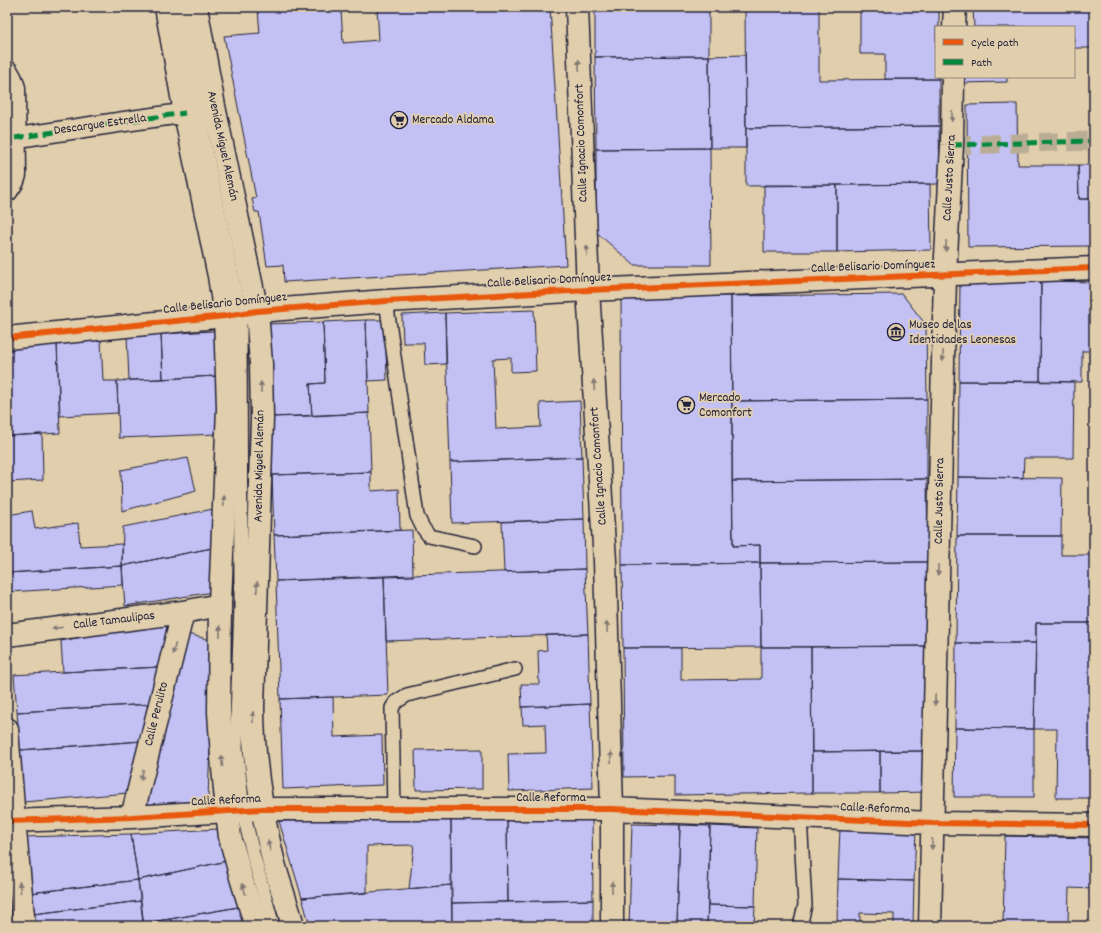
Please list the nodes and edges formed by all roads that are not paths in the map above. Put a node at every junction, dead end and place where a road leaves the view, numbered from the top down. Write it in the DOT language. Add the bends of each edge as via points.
graph roads {
  1 [pos="166,7"];
  2 [pos="180,7"];
  3 [pos="196,7"];
  4 [pos="577,7"];
  5 [pos="955,7"];
  6 [pos="954,26"];
  7 [pos="7,72"];
  8 [pos="953,78"];
  9 [pos="185,113"];
  10 [pos="15,138"];
  11 [pos="7,190"];
  12 [pos="1094,268"];
  13 [pos="945,275"];
  14 [pos="588,290"];
  15 [pos="386,301"];
  16 [pos="241,314"];
  17 [pos="7,338"];
  18 [pos="475,546"];
  19 [pos="220,605"];
  20 [pos="183,612"];
  21 [pos="7,634"];
  22 [pos="515,669"];
  23 [pos="7,729"];
  24 [pos="394,809"];
  25 [pos="612,809"];
  26 [pos="244,810"];
  27 [pos="132,817"];
  28 [pos="800,817"];
  29 [pos="10,820"];
  30 [pos="932,822"];
  31 [pos="1094,825"];
  32 [pos="24,926"];
  33 [pos="256,926"];
  34 [pos="273,926"];
  35 [pos="293,926"];
  36 [pos="612,926"];
  37 [pos="800,926"];
  38 [pos="930,926"];
  1 -- 9 [label="street, Avenida Miguel Alemán"];
  2 -- 16 [label="lane" via="203,138"];
  3 -- 16 [label="street, Avenida Miguel Alemán" via="214,106"];
  14 -- 4 [label="street, Calle Ignacio Comonfort, one-way"];
  5 -- 6 [label="street"];
  7 -- 10 [label="street" via="14,88"];
  8 -- 13 [label="street, Calle Justo Sierra, one-way"];
  9 -- 10 [label="street, Descargue Estrella"];
  9 -- 16 [label="street, Avenida Miguel Alemán" via="219,276"];
  10 -- 11 [label="street" via="14,175"];
  12 -- 13 [label="street, Calle Belisario Domínguez"];
  13 -- 14 [label="street, Calle Belisario Domínguez"];
  13 -- 30 [label="street, Calle Justo Sierra, one-way"];
  14 -- 15 [label="street, Calle Belisario Domínguez"];
  25 -- 14 [label="street, Calle Ignacio Comonfort, one-way" via="605,561"];
  15 -- 16 [label="street, Calle Belisario Domínguez"];
  15 -- 18 [label="lane" via="417,516 430,536"];
  16 -- 17 [label="street, Calle Belisario Domínguez"];
  19 -- 16 [label="street, Avenida Miguel Alemán, one-way" via="228,408"];
  16 -- 26 [label="street, Avenida Miguel Alemán" via="261,364 262,418 253,707 256,770"];
  19 -- 20 [label="street, Calle Tamaulipas"];
  26 -- 19 [label="street, Avenida Miguel Alemán, one-way" via="222,757 219,712"];
  20 -- 21 [label="street, Calle Tamaulipas, one-way"];
  20 -- 27 [label="street, Calle Perulito, one-way"];
  22 -- 24 [label="lane" via="407,695 396,702 392,708"];
  23 -- 29 [label="street"];
  24 -- 25 [label="street, Calle Reforma"];
  24 -- 26 [label="street, Calle Reforma"];
  25 -- 28 [label="street, Calle Reforma"];
  36 -- 25 [label="street, Calle Ignacio Comonfort, one-way"];
  26 -- 27 [label="street, Calle Reforma"];
  33 -- 26 [label="street, Avenida Miguel Alemán, one-way" via="230,837"];
  26 -- 34 [label="lane" via="252,854"];
  35 -- 26 [label="street, Avenida Miguel Alemán, one-way" via="272,857"];
  27 -- 29 [label="street, Calle Reforma"];
  28 -- 30 [label="street, Calle Reforma"];
  28 -- 37 [label="lane" via="805,904"];
  32 -- 29 [label="street, one-way"];
  30 -- 31 [label="street, Calle Reforma"];
  30 -- 38 [label="street, Calle Justo Sierra, one-way"];
}
